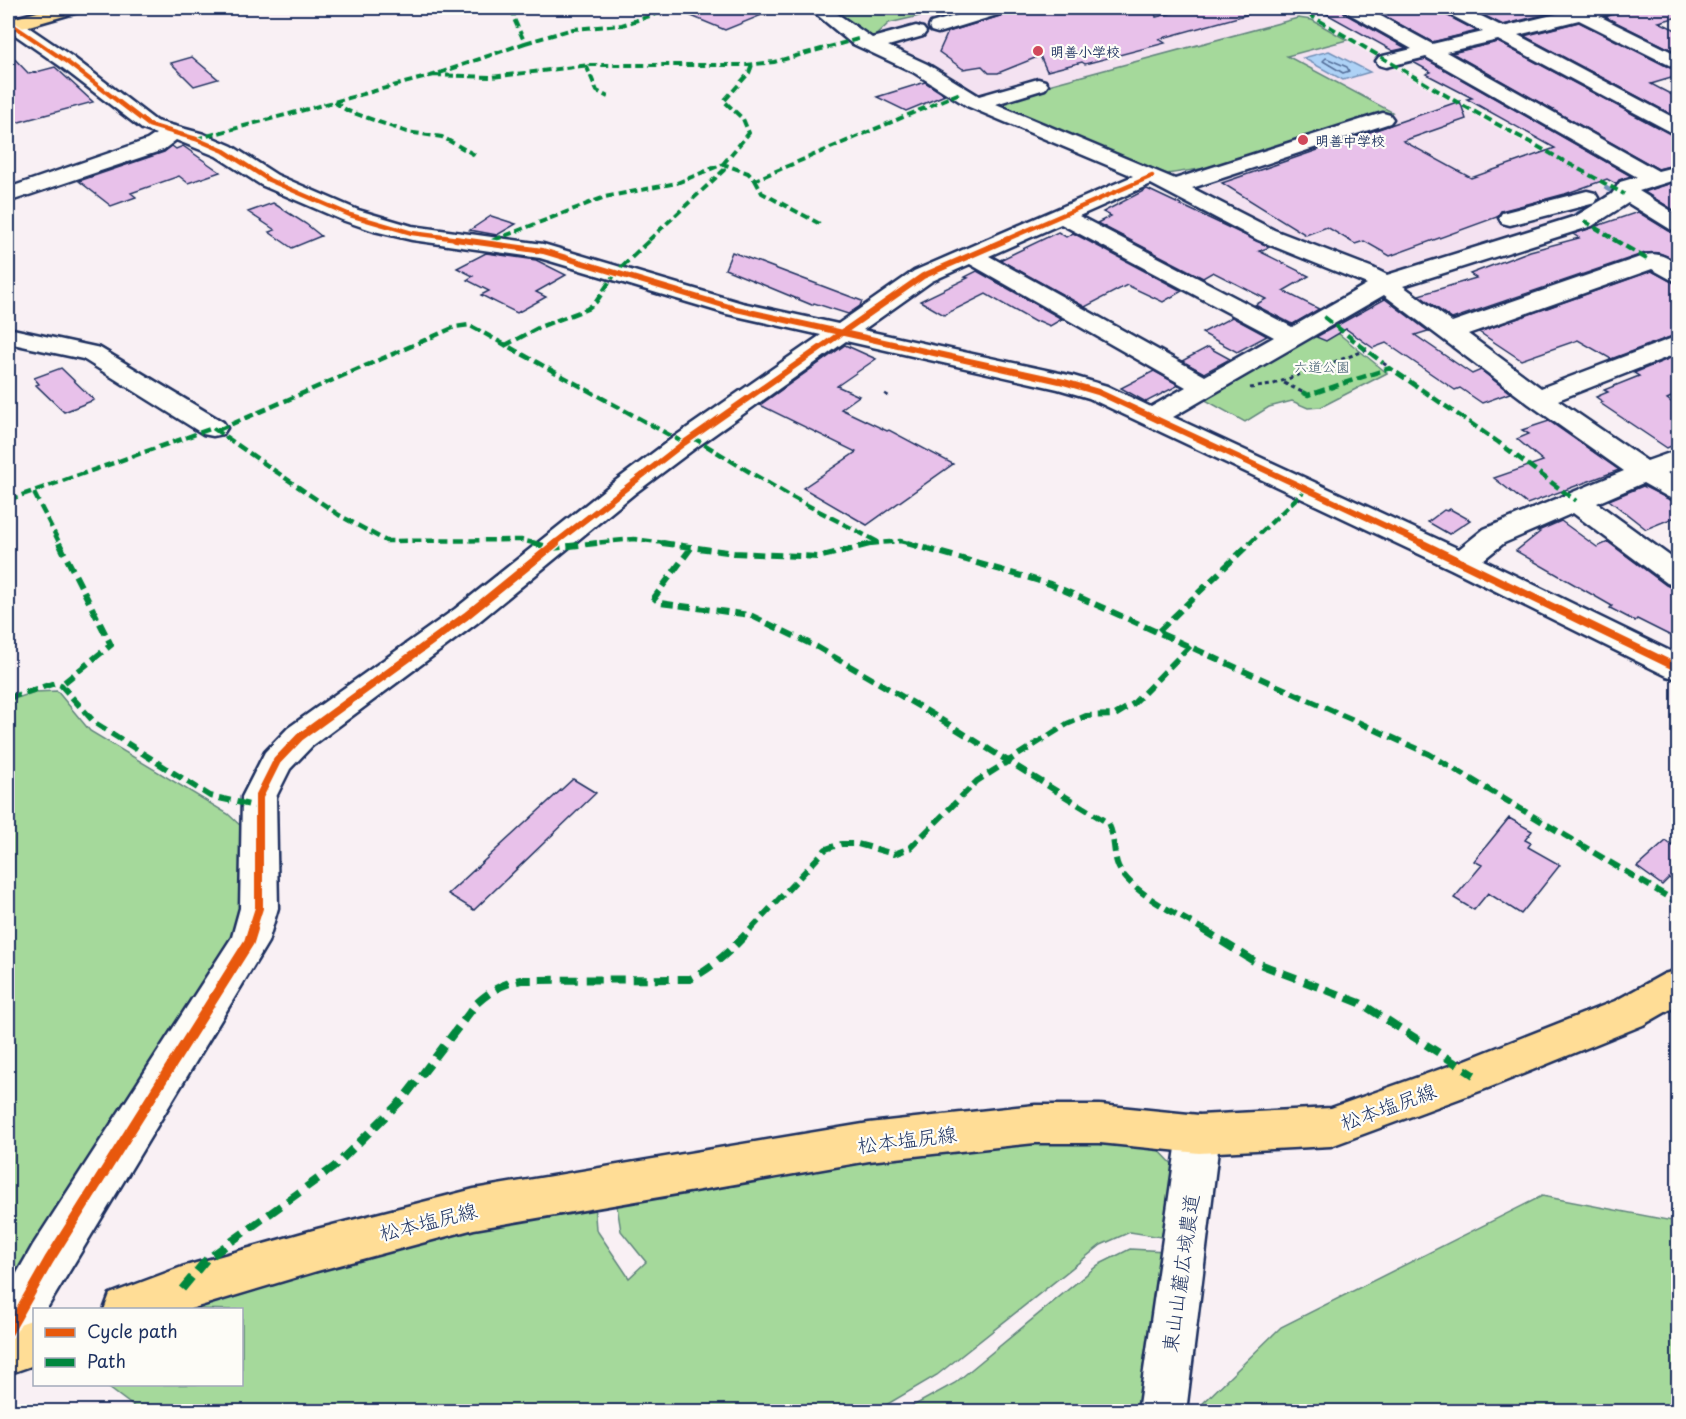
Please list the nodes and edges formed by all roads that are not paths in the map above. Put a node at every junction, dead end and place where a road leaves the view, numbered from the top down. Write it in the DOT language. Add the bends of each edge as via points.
graph roads {
  1 [pos="70,8"];
  2 [pos="818,8"];
  3 [pos="1000,8"];
  4 [pos="1353,8"];
  5 [pos="1452,8"];
  6 [pos="1607,8"];
  7 [pos="1575,11"];
  8 [pos="9,25"];
  9 [pos="1502,34"];
  10 [pos="870,45"];
  11 [pos="1430,50"];
  12 [pos="1386,61"];
  13 [pos="1678,62"];
  14 [pos="1038,86"];
  15 [pos="982,102"];
  16 [pos="1383,119"];
  17 [pos="1678,128"];
  18 [pos="171,133"];
  19 [pos="1279,153"];
  20 [pos="1298,164"];
  21 [pos="1678,172"];
  22 [pos="1152,176"];
  23 [pos="1655,178"];
  24 [pos="1173,187"];
  25 [pos="8,195"];
  26 [pos="1615,198"];
  27 [pos="1062,216"];
  28 [pos="1510,218"];
  29 [pos="1678,224"];
  30 [pos="969,254"];
  31 [pos="1678,274"];
  32 [pos="1384,284"];
  33 [pos="1449,332"];
  34 [pos="842,334"];
  35 [pos="8,336"];
  36 [pos="1292,336"];
  37 [pos="1678,344"];
  38 [pos="1203,386"];
  39 [pos="1538,398"];
  40 [pos="1154,416"];
  41 [pos="213,428"];
  42 [pos="1678,458"];
  43 [pos="1644,472"];
  44 [pos="1678,491"];
  45 [pos="1576,501"];
  46 [pos="1462,562"];
  47 [pos="1678,576"];
  48 [pos="1678,668"];
  49 [pos="1678,986"];
  50 [pos="1199,1134"];
  51 [pos="132,1308"];
  52 [pos="8,1332"];
  53 [pos="33,1342"];
  54 [pos="8,1351"];
  55 [pos="1162,1412"];
  1 -- 8 [label="main road"];
  2 -- 10 [label="street"];
  3 -- 10 [label="street" via="938,27 941,31 935,35 916,32"];
  4 -- 11 [label="street"];
  5 -- 9 [label="street"];
  6 -- 7 [label="street"];
  7 -- 9 [label="street"];
  7 -- 13 [label="street"];
  8 -- 18 [label="street" via="67,62 149,126"];
  9 -- 11 [label="street"];
  9 -- 17 [label="street"];
  10 -- 15 [label="street"];
  11 -- 12 [label="street"];
  11 -- 23 [label="street"];
  14 -- 15 [label="street"];
  15 -- 22 [label="street"];
  16 -- 19 [label="street"];
  18 -- 25 [label="street" via="155,145"];
  18 -- 34 [label="street" via="224,151 269,180 382,226 543,251 736,309"];
  19 -- 20 [label="street"];
  19 -- 24 [label="street"];
  21 -- 23 [label="street"];
  22 -- 24 [label="street"];
  22 -- 27 [label="street"];
  23 -- 26 [label="street" via="1628,187"];
  24 -- 32 [label="street" via="1266,235"];
  26 -- 28 [label="street" via="1587,198"];
  26 -- 29 [label="street"];
  26 -- 32 [label="street" via="1584,220"];
  27 -- 30 [label="street"];
  27 -- 36 [label="street"];
  30 -- 34 [label="street" via="923,276"];
  30 -- 38 [label="street"];
  31 -- 33 [label="street" via="1654,260"];
  32 -- 33 [label="street"];
  32 -- 36 [label="street"];
  33 -- 39 [label="street"];
  34 -- 40 [label="street" via="1064,382"];
  34 -- 52 [label="street" via="624,488 466,616 300,737 277,761 259,796 259,908 249,942"];
  35 -- 41 [label="street" via="91,353"];
  36 -- 38 [label="street"];
  37 -- 39 [label="street"];
  38 -- 40 [label="street"];
  39 -- 43 [label="street"];
  40 -- 46 [label="street"];
  42 -- 43 [label="street"];
  43 -- 44 [label="street"];
  43 -- 45 [label="street"];
  45 -- 46 [label="street" via="1494,536"];
  45 -- 47 [label="street"];
  46 -- 48 [label="street"];
  49 -- 50 [label="main road, 松本塩尻線" via="1629,1013 1331,1127"];
  50 -- 51 [label="main road, 松本塩尻線" via="1100,1124 1035,1124 869,1142 676,1173 474,1209 204,1282"];
  50 -- 55 [label="street, 東山山麓広域農道"];
  53 -- 54 [label="main road"];
}
